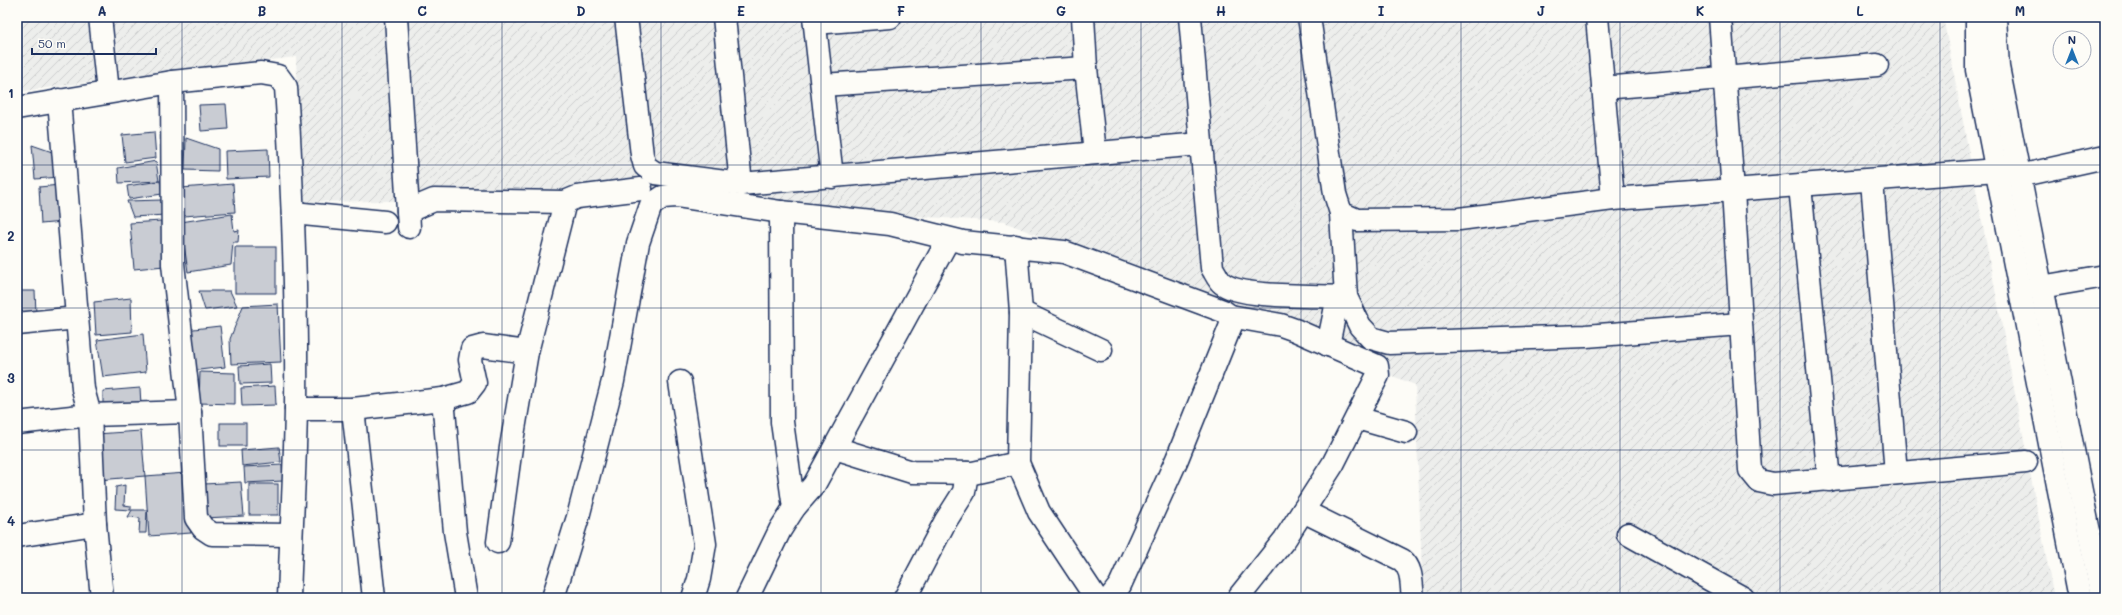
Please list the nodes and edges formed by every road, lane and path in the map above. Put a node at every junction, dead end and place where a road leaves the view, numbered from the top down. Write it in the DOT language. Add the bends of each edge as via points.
graph roads {
  1 [pos="100,17"];
  2 [pos="396,17"];
  3 [pos="626,17"];
  4 [pos="724,17"];
  5 [pos="890,17"];
  6 [pos="1083,17"];
  7 [pos="1190,17"];
  8 [pos="1309,17"];
  9 [pos="1597,17"];
  10 [pos="1720,17"];
  11 [pos="1977,17"];
  12 [pos="1995,17"];
  13 [pos="814,20"];
  14 [pos="1877,65"];
  15 [pos="1086,68"];
  16 [pos="1725,78"];
  17 [pos="172,82"];
  18 [pos="822,85"];
  19 [pos="1603,88"];
  20 [pos="108,92"];
  21 [pos="60,100"];
  22 [pos="17,108"];
  23 [pos="1201,144"];
  24 [pos="1096,153"];
  25 [pos="2105,157"];
  26 [pos="1997,170"];
  27 [pos="2019,176"];
  28 [pos="832,177"];
  29 [pos="1872,181"];
  30 [pos="741,184"];
  31 [pos="1800,186"];
  32 [pos="641,189"];
  33 [pos="1733,191"];
  34 [pos="1613,199"];
  35 [pos="565,202"];
  36 [pos="781,212"];
  37 [pos="293,213"];
  38 [pos="1341,213"];
  39 [pos="385,222"];
  40 [pos="948,240"];
  41 [pos="1016,246"];
  42 [pos="2105,276"];
  43 [pos="2041,287"];
  44 [pos="1233,289"];
  45 [pos="1342,297"];
  46 [pos="1021,312"];
  47 [pos="1226,314"];
  48 [pos="77,318"];
  49 [pos="17,324"];
  50 [pos="1740,324"];
  51 [pos="1328,345"];
  52 [pos="1101,350"];
  53 [pos="527,352"];
  54 [pos="1398,354"];
  55 [pos="1378,375"];
  56 [pos="680,382"];
  57 [pos="443,399"];
  58 [pos="296,409"];
  59 [pos="353,409"];
  60 [pos="190,412"];
  61 [pos="90,415"];
  62 [pos="1357,418"];
  63 [pos="17,423"];
  64 [pos="1406,432"];
  65 [pos="835,448"];
  66 [pos="2026,462"];
  67 [pos="1018,463"];
  68 [pos="967,473"];
  69 [pos="1896,473"];
  70 [pos="1829,480"];
  71 [pos="794,508"];
  72 [pos="1303,511"];
  73 [pos="95,524"];
  74 [pos="1628,534"];
  75 [pos="291,535"];
  76 [pos="17,536"];
  77 [pos="498,542"];
  78 [pos="2099,551"];
  79 [pos="2102,589"];
  80 [pos="102,598"];
  81 [pos="289,598"];
  82 [pos="374,598"];
  83 [pos="466,598"];
  84 [pos="553,598"];
  85 [pos="693,598"];
  86 [pos="747,598"];
  87 [pos="905,598"];
  88 [pos="1096,598"];
  89 [pos="1110,598"];
  90 [pos="1238,598"];
  91 [pos="1413,598"];
  92 [pos="1743,598"];
  93 [pos="2080,598"];
  1 -- 20 [label="street"];
  2 -- 35 [label="street" via="408,219 434,200"];
  3 -- 30 [label="street" via="642,155 646,166 655,173"];
  4 -- 30 [label="street"];
  5 -- 13 [label="street"];
  6 -- 15 [label="street"];
  7 -- 23 [label="street"];
  8 -- 38 [label="street" via="1335,194"];
  9 -- 19 [label="street"];
  10 -- 16 [label="street"];
  11 -- 26 [label="street" via="1977,70"];
  12 -- 27 [label="street" via="1998,67"];
  13 -- 18 [label="street"];
  14 -- 16 [label="street"];
  15 -- 18 [label="street"];
  15 -- 24 [label="street"];
  16 -- 19 [label="street"];
  16 -- 33 [label="street"];
  17 -- 20 [label="street"];
  17 -- 37 [label="street" via="261,73 278,76 286,87"];
  17 -- 60 [label="street" via="172,264"];
  18 -- 28 [label="street"];
  19 -- 34 [label="street"];
  20 -- 21 [label="street"];
  21 -- 22 [label="street"];
  21 -- 48 [label="street"];
  23 -- 24 [label="street"];
  23 -- 44 [label="street" via="1212,268 1222,283"];
  24 -- 28 [label="street"];
  25 -- 27 [label="street"];
  26 -- 29 [label="street"];
  26 -- 93 [label="street"];
  27 -- 43 [label="street"];
  28 -- 30 [label="street"];
  29 -- 31 [label="street"];
  29 -- 69 [label="street"];
  31 -- 33 [label="street"];
  31 -- 70 [label="street"];
  32 -- 35 [label="street" via="577,197"];
  33 -- 34 [label="street"];
  33 -- 50 [label="street"];
  34 -- 38 [label="street" via="1458,220 1357,220"];
  35 -- 53 [label="street"];
  36 -- 40 [label="street" via="890,224"];
  36 -- 71 [label="street" via="782,422"];
  36 -- 84 [label="street" via="676,196 664,197 651,205 638,243 613,382 598,443"];
  37 -- 39 [label="street"];
  37 -- 58 [label="street"];
  38 -- 45 [label="street"];
  40 -- 41 [label="street"];
  40 -- 65 [label="street"];
  41 -- 46 [label="street"];
  41 -- 47 [label="street" via="1064,252"];
  42 -- 43 [label="street"];
  43 -- 78 [label="street"];
  44 -- 45 [label="street" via="1251,293"];
  44 -- 47 [label="street"];
  45 -- 50 [label="street" via="1371,338 1389,343 1586,336"];
  45 -- 51 [label="street"];
  46 -- 52 [label="street"];
  46 -- 67 [label="street"];
  47 -- 51 [label="street" via="1281,325"];
  47 -- 89 [label="street" via="1231,325 1177,459 1120,585"];
  48 -- 49 [label="street"];
  48 -- 61 [label="street" via="83,389"];
  50 -- 70 [label="street" via="1750,470 1759,481 1773,484"];
  51 -- 55 [label="street" via="1377,366"];
  53 -- 57 [label="street" via="483,346 472,349 470,360 475,383 468,392"];
  53 -- 77 [label="street"];
  54 -- 55 [label="street"];
  55 -- 62 [label="street"];
  56 -- 85 [label="street" via="705,544"];
  57 -- 59 [label="street"];
  57 -- 83 [label="street" via="455,532"];
  58 -- 59 [label="street"];
  58 -- 75 [label="street"];
  59 -- 82 [label="street"];
  60 -- 61 [label="street"];
  60 -- 75 [label="street" via="196,518 202,528 212,534"];
  61 -- 63 [label="street"];
  61 -- 73 [label="street"];
  62 -- 64 [label="street"];
  62 -- 72 [label="street" via="1333,464"];
  65 -- 68 [label="street" via="912,472"];
  65 -- 71 [label="street" via="814,485"];
  66 -- 69 [label="street"];
  67 -- 68 [label="street"];
  67 -- 88 [label="street" via="1039,512"];
  68 -- 87 [label="street" via="964,492 945,522"];
  69 -- 70 [label="street"];
  71 -- 86 [label="street" via="780,530"];
  72 -- 90 [label="street" via="1285,539"];
  72 -- 91 [label="street" via="1402,560 1410,572"];
  73 -- 76 [label="street"];
  73 -- 80 [label="street"];
  74 -- 92 [label="street"];
  75 -- 81 [label="street"];
  78 -- 79 [label="street"];
}
